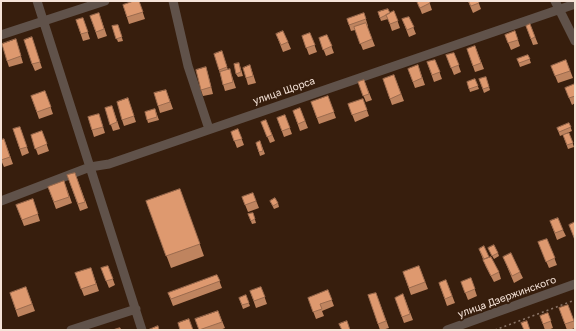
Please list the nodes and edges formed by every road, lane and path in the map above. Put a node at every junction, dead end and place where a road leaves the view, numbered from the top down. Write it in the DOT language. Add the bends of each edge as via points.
graph roads {
  1 [pos="37,1"];
  2 [pos="105,1"];
  3 [pos="173,1"];
  4 [pos="575,4"];
  5 [pos="557,5"];
  6 [pos="44,21"];
  7 [pos="1,35"];
  8 [pos="575,41"];
  9 [pos="209,129"];
  10 [pos="90,167"];
  11 [pos="1,201"];
  12 [pos="575,284"];
  13 [pos="575,300"];
  14 [pos="136,309"];
  15 [pos="71,330"];
  16 [pos="142,330"];
  17 [pos="447,330"];
  18 [pos="495,330"];
  1 -- 6 [label="street"];
  2 -- 6 [label="street"];
  3 -- 9 [label="street" via="188,66"];
  4 -- 5 [label="street, улица Щорса"];
  5 -- 8 [label="street"];
  5 -- 9 [label="street, улица Щорса"];
  6 -- 7 [label="street"];
  6 -- 10 [label="street"];
  9 -- 10 [label="street, улица Щорса" via="108,164"];
  10 -- 11 [label="street, улица Щорса"];
  10 -- 14 [label="street"];
  12 -- 17 [label="street, улица Дзержинского"];
  13 -- 18 [label="path"];
  14 -- 15 [label="street"];
  14 -- 16 [label="street"];
}
